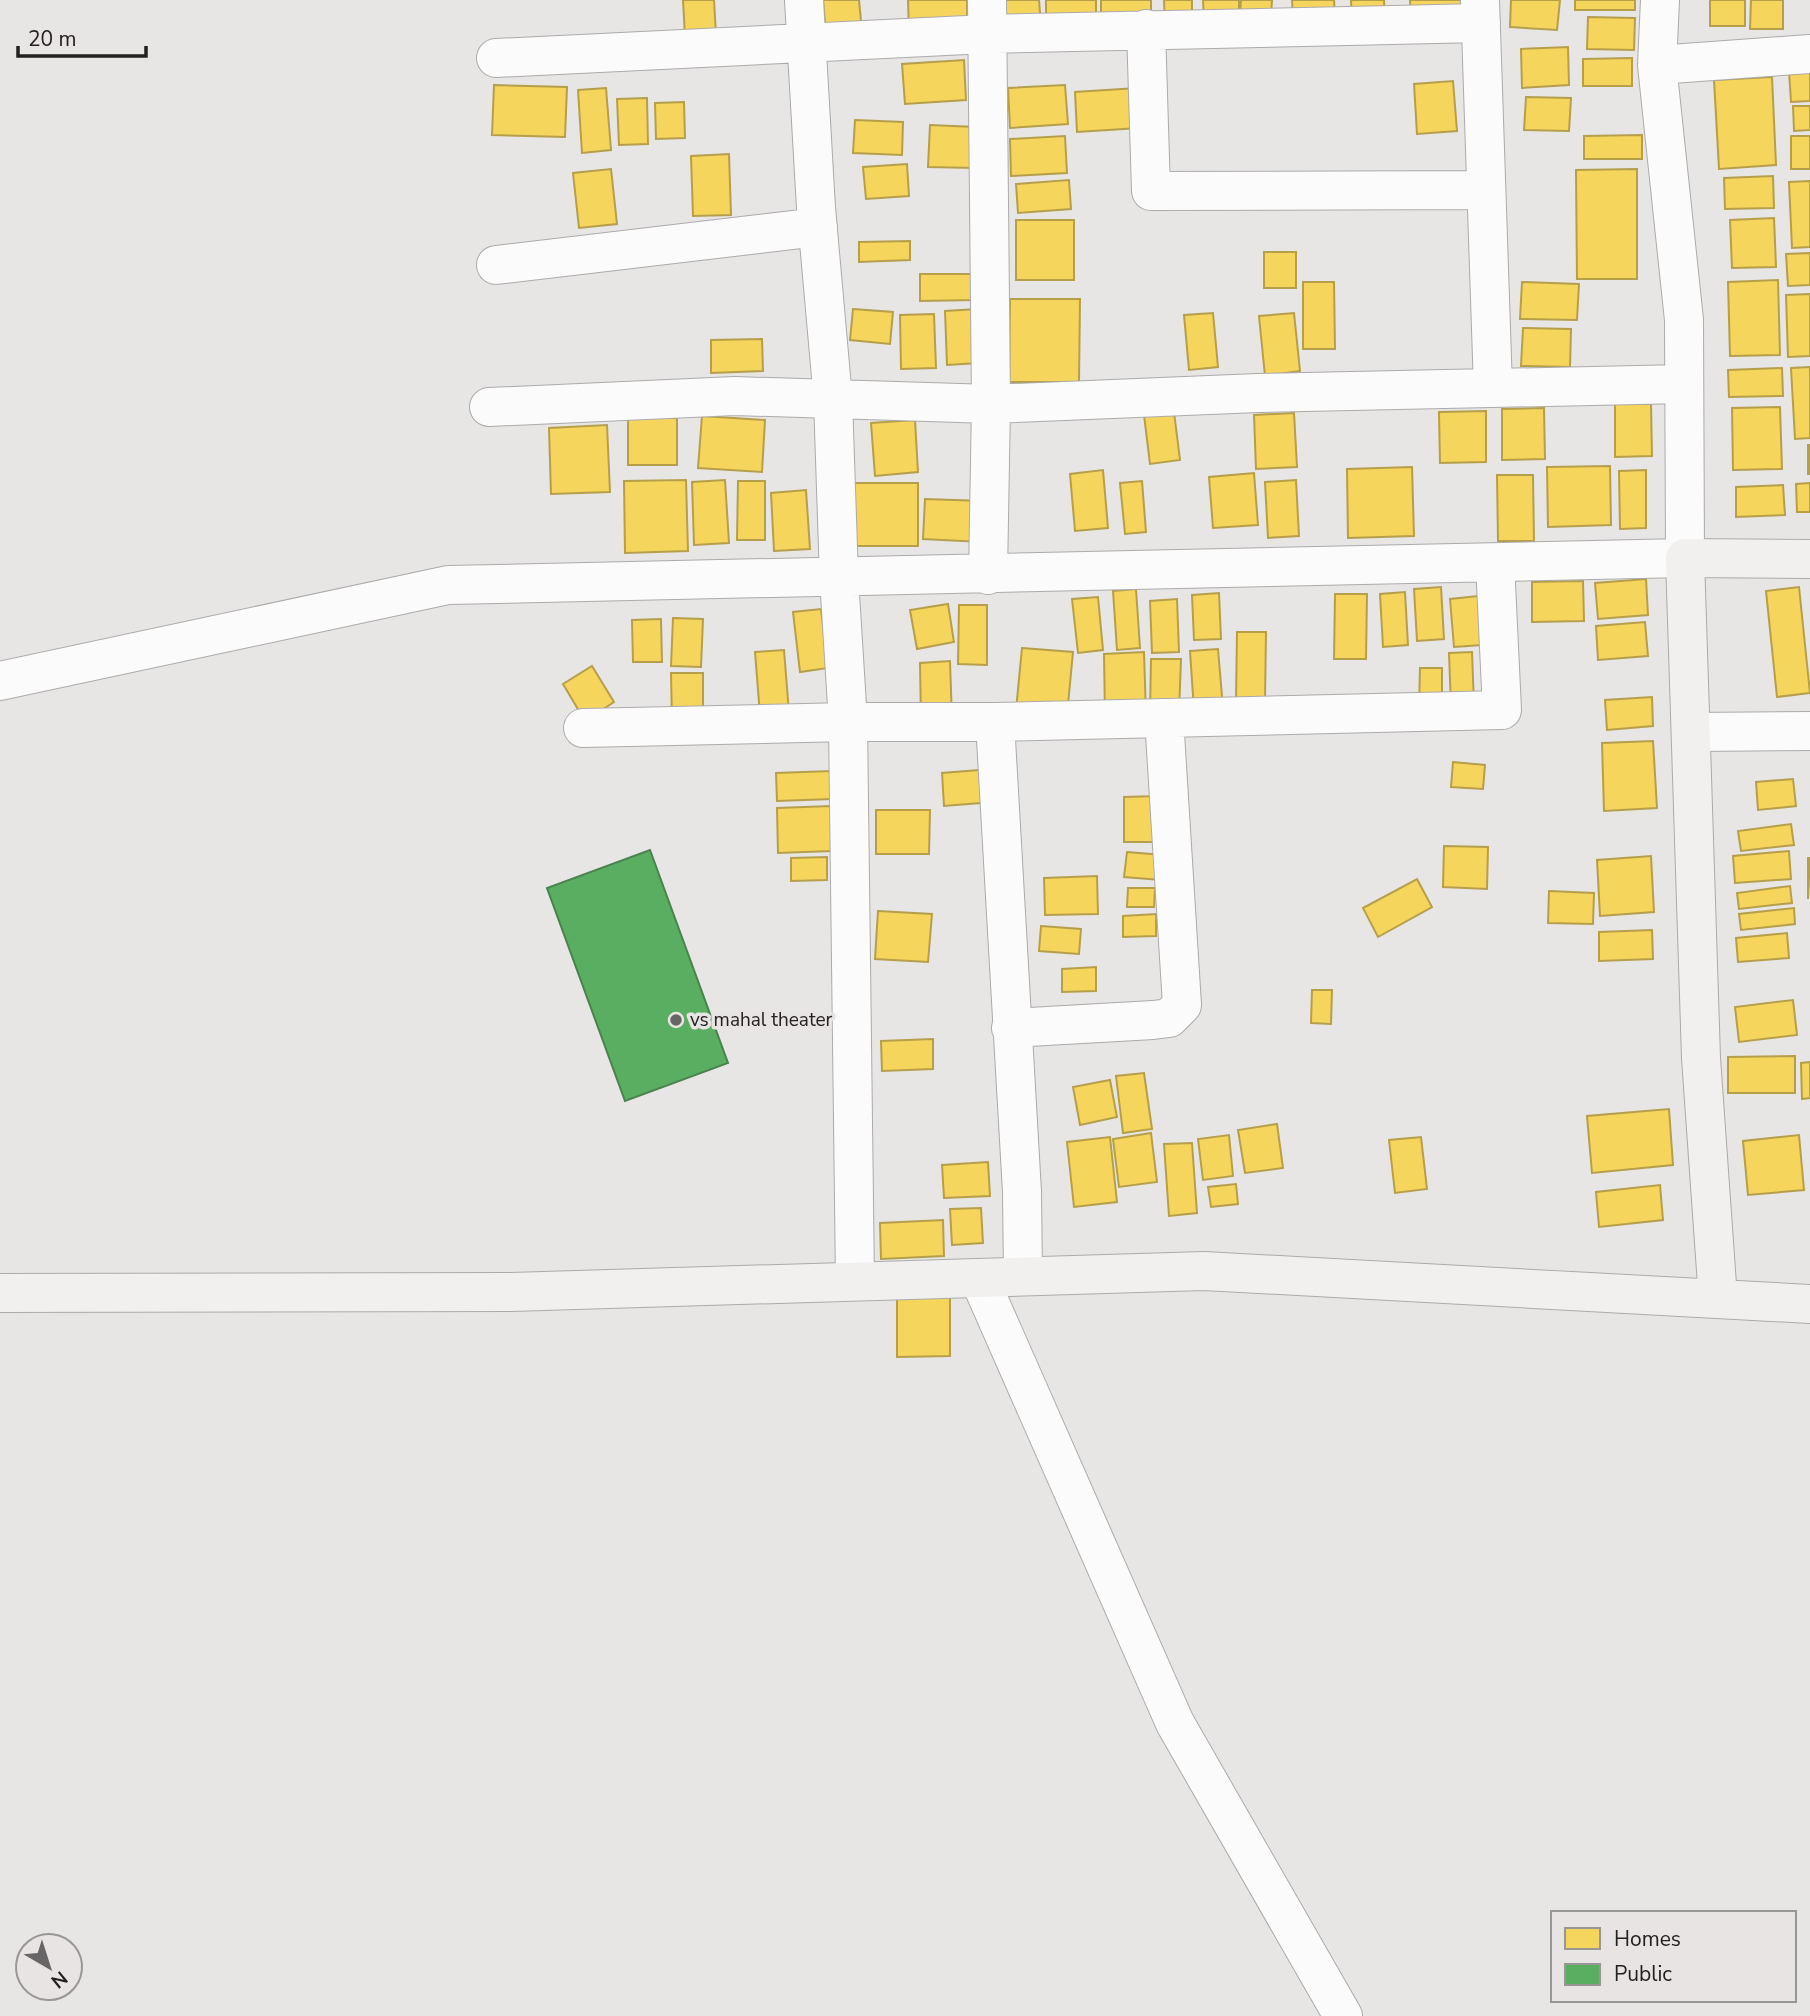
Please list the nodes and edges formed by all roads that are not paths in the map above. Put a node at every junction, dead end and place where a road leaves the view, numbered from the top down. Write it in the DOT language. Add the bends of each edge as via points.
graph roads {
  1 [pos="804,0"];
  2 [pos="1660,0"];
  3 [pos="1480,12"];
  4 [pos="987,17"];
  5 [pos="1146,29"];
  6 [pos="806,44"];
  7 [pos="1810,54"];
  8 [pos="496,58"];
  9 [pos="1657,65"];
  10 [pos="1486,190"];
  11 [pos="818,227"];
  12 [pos="496,265"];
  13 [pos="1684,384"];
  14 [pos="1493,388"];
  15 [pos="833,399"];
  16 [pos="991,404"];
  17 [pos="489,407"];
  18 [pos="1685,558"];
  19 [pos="1810,558"];
  20 [pos="1496,563"];
  21 [pos="988,575"];
  22 [pos="839,578"];
  23 [pos="0,681"];
  24 [pos="1164,718"];
  25 [pos="848,722"];
  26 [pos="995,722"];
  27 [pos="583,728"];
  28 [pos="1810,731"];
  29 [pos="1690,732"];
  30 [pos="1011,1028"];
  31 [pos="1023,1276"];
  32 [pos="979,1278"];
  33 [pos="855,1281"];
  34 [pos="0,1293"];
  35 [pos="1718,1299"];
  36 [pos="1810,1304"];
  37 [pos="1343,2016"];
  1 -- 6 [label="street"];
  2 -- 9 [label="street"];
  3 -- 5 [label="street"];
  3 -- 10 [label="street"];
  4 -- 5 [label="street"];
  4 -- 6 [label="street"];
  4 -- 16 [label="street"];
  5 -- 10 [label="street" via="1150,191"];
  6 -- 8 [label="street"];
  6 -- 11 [label="street"];
  7 -- 9 [label="street"];
  9 -- 13 [label="street" via="1684,320"];
  10 -- 14 [label="street"];
  11 -- 12 [label="street"];
  11 -- 15 [label="street"];
  13 -- 14 [label="street"];
  13 -- 18 [label="street"];
  14 -- 16 [label="street"];
  15 -- 16 [label="street"];
  15 -- 17 [label="street" via="736,396"];
  15 -- 22 [label="street"];
  16 -- 21 [label="street"];
  18 -- 19 [label="main road"];
  18 -- 20 [label="street"];
  18 -- 29 [label="main road"];
  20 -- 21 [label="street"];
  20 -- 24 [label="street" via="1502,710"];
  21 -- 22 [label="street"];
  22 -- 23 [label="street" via="448,585"];
  22 -- 25 [label="street"];
  24 -- 26 [label="street"];
  24 -- 30 [label="street" via="1182,1005 1170,1017 1153,1020"];
  25 -- 26 [label="street"];
  25 -- 27 [label="street"];
  25 -- 33 [label="street"];
  26 -- 30 [label="street"];
  28 -- 29 [label="street"];
  29 -- 35 [label="main road" via="1701,1058"];
  30 -- 31 [label="street"];
  31 -- 32 [label="main road"];
  31 -- 35 [label="main road" via="1204,1271"];
  32 -- 33 [label="main road"];
  32 -- 37 [label="street" via="1175,1723"];
  33 -- 34 [label="main road" via="511,1292"];
  35 -- 36 [label="main road"];
}
